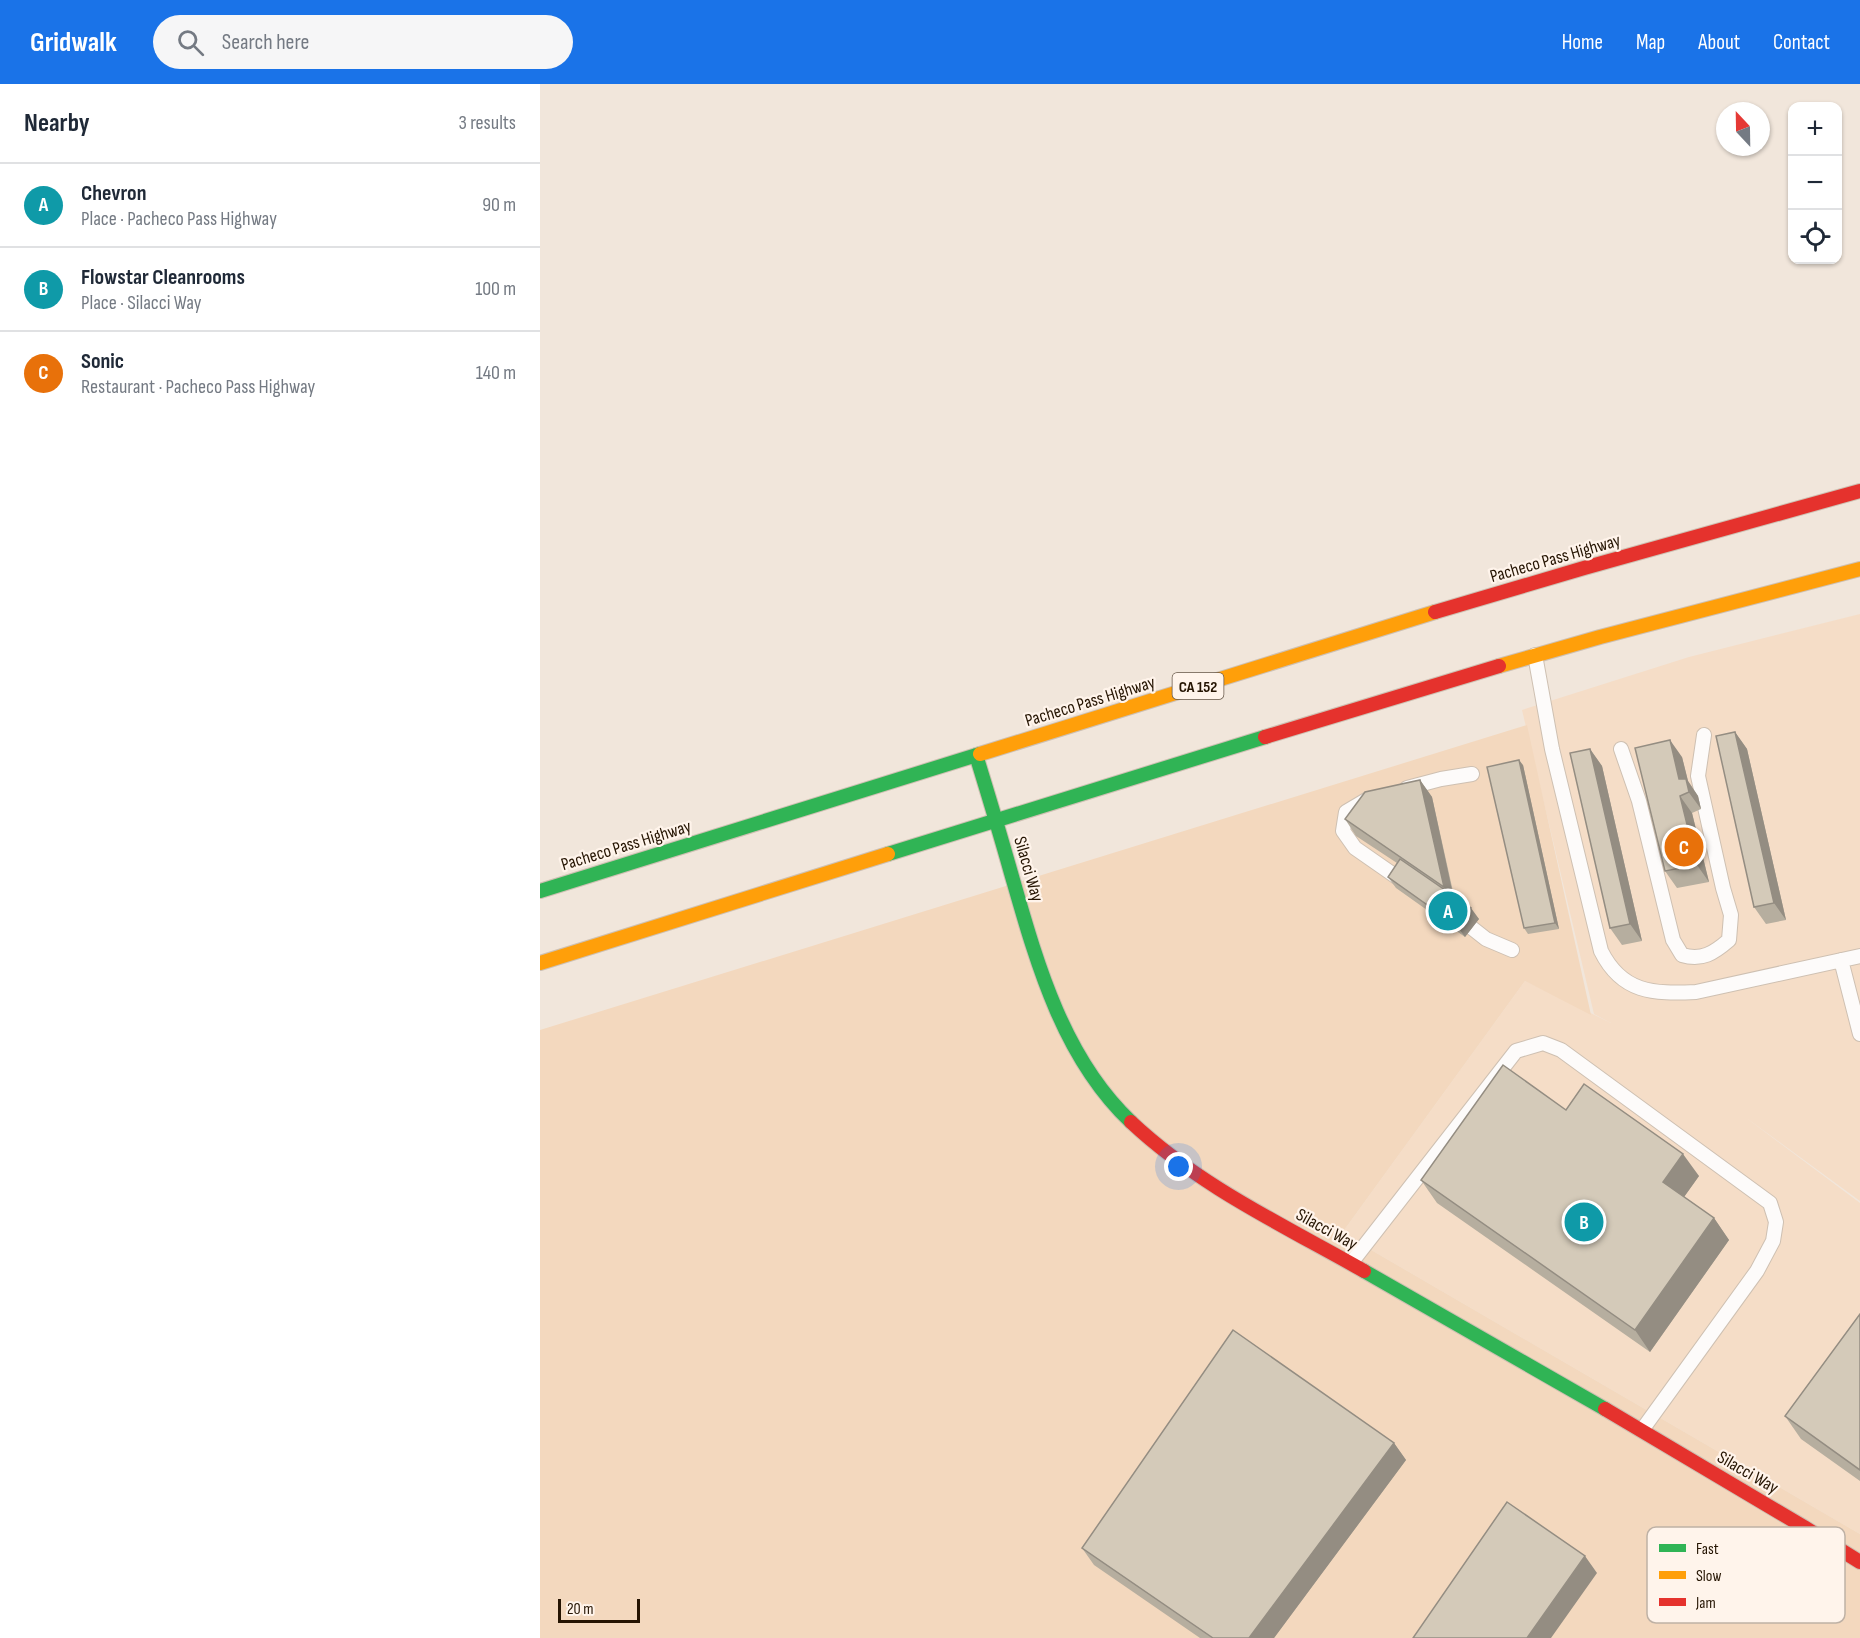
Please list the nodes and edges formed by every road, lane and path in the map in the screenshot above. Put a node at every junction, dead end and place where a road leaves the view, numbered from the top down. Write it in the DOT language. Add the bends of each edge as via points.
graph roads {
  1 [pos="1860,491"];
  2 [pos="1860,568"];
  3 [pos="1535,655"];
  4 [pos="1704,735"];
  5 [pos="1622,749"];
  6 [pos="976,755"];
  7 [pos="1473,774"];
  8 [pos="996,821"];
  9 [pos="1401,880"];
  10 [pos="540,891"];
  11 [pos="1472,928"];
  12 [pos="1512,950"];
  13 [pos="1860,956"];
  14 [pos="1841,960"];
  15 [pos="540,963"];
  16 [pos="1860,1034"];
  17 [pos="1351,1263"];
  18 [pos="1642,1430"];
  19 [pos="1805,1527"];
  20 [pos="1845,1552"];
  21 [pos="1860,1562"];
  1 -- 6 [label="main road, Pacheco Pass Highway / CA 152" via="1572,571"];
  2 -- 3 [label="main road"];
  3 -- 8 [label="main road"];
  3 -- 14 [label="lane" via="1552,749 1601,951 1609,967 1624,981 1668,994 1696,992"];
  4 -- 5 [label="lane" via="1698,776 1731,915 1729,940 1713,954 1694,959 1682,955 1673,940 1639,801"];
  6 -- 8 [label="main road, Silacci Way"];
  6 -- 10 [label="main road, Pacheco Pass Highway / CA 152"];
  7 -- 9 [label="lane" via="1383,794 1346,812 1343,831 1355,848"];
  8 -- 15 [label="main road"];
  8 -- 17 [label="main road, Silacci Way" via="1053,1002 1073,1046 1099,1086 1128,1120 1167,1154 1212,1185"];
  11 -- 12 [label="lane"];
  13 -- 14 [label="lane"];
  14 -- 16 [label="lane"];
  17 -- 18 [label="main road, Silacci Way"];
  17 -- 18 [label="lane" via="1516,1051 1543,1043 1561,1050 1770,1203 1776,1222 1773,1241 1757,1271"];
  18 -- 19 [label="main road, Silacci Way"];
  20 -- 21 [label="main road, Silacci Way"];
}
